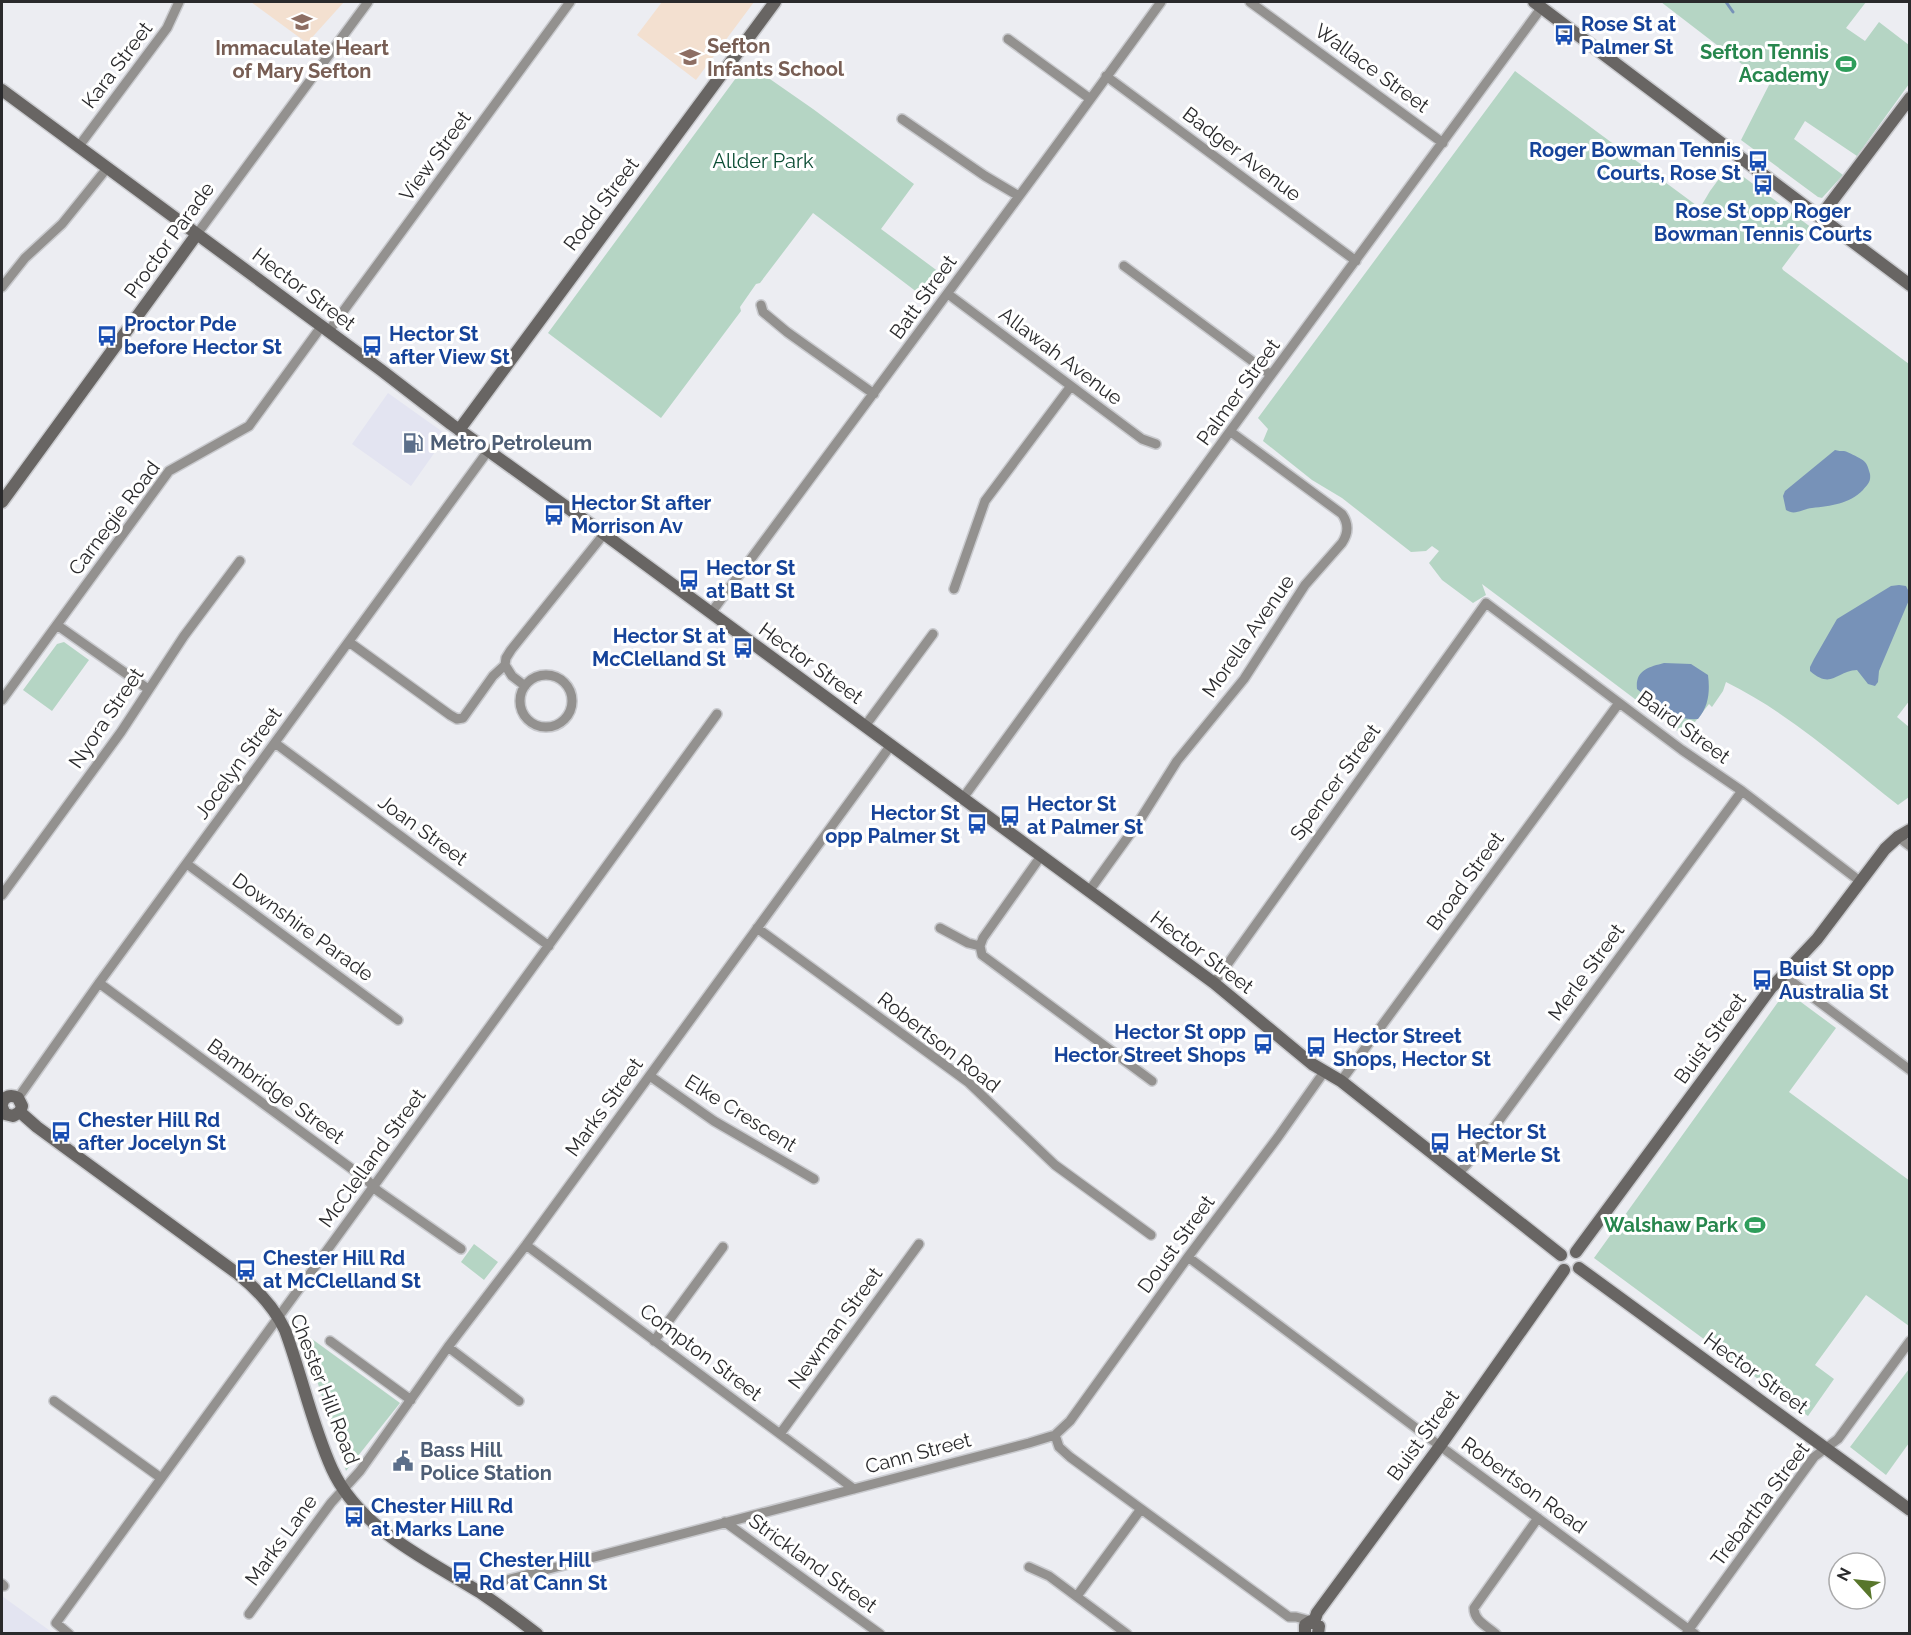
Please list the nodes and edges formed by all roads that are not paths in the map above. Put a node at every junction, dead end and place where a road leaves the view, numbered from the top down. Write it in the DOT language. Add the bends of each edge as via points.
graph roads {
  1 [pos="178,2"];
  2 [pos="368,2"];
  3 [pos="570,2"];
  4 [pos="775,2"];
  5 [pos="1161,2"];
  6 [pos="1250,2"];
  7 [pos="1538,4"];
  8 [pos="1008,39"];
  9 [pos="1106,76"];
  10 [pos="2,90"];
  11 [pos="1089,98"];
  12 [pos="1908,103"];
  13 [pos="902,119"];
  14 [pos="1443,143"];
  15 [pos="79,147"];
  16 [pos="108,167"];
  17 [pos="1019,196"];
  18 [pos="1820,217"];
  19 [pos="197,234"];
  20 [pos="1356,261"];
  21 [pos="1124,266"];
  22 [pos="1910,285"];
  23 [pos="2,287"];
  24 [pos="948,294"];
  25 [pos="760,304"];
  26 [pos="325,329"];
  27 [pos="1271,375"];
  28 [pos="1071,386"];
  29 [pos="874,394"];
  30 [pos="459,430"];
  31 [pos="1231,432"];
  32 [pos="1156,444"];
  33 [pos="488,451"];
  34 [pos="2,502"];
  35 [pos="604,534"];
  36 [pos="240,561"];
  37 [pos="954,589"];
  38 [pos="1486,603"];
  39 [pos="711,613"];
  40 [pos="57,625"];
  41 [pos="933,634"];
  42 [pos="349,642"];
  43 [pos="505,665"];
  44 [pos="525,686"];
  45 [pos="148,689"];
  46 [pos="2,700"];
  47 [pos="1619,703"];
  48 [pos="717,714"];
  49 [pos="865,726"];
  50 [pos="275,743"];
  51 [pos="891,745"];
  52 [pos="1742,791"];
  53 [pos="963,798"];
  54 [pos="1910,830"];
  55 [pos="1898,837"];
  56 [pos="1910,846"];
  57 [pos="1041,856"];
  58 [pos="187,864"];
  59 [pos="1861,882"];
  60 [pos="1089,891"];
  61 [pos="2,895"];
  62 [pos="757,928"];
  63 [pos="939,928"];
  64 [pos="549,946"];
  65 [pos="980,946"];
  66 [pos="1782,975"];
  67 [pos="99,983"];
  68 [pos="1214,983"];
  69 [pos="398,1020"];
  70 [pos="1910,1070"];
  71 [pos="1324,1072"];
  72 [pos="650,1076"];
  73 [pos="1152,1081"];
  74 [pos="1341,1082"];
  75 [pos="5,1105"];
  76 [pos="1458,1174"];
  77 [pos="814,1179"];
  78 [pos="373,1186"];
  79 [pos="1151,1235"];
  80 [pos="919,1244"];
  81 [pos="526,1245"];
  82 [pos="723,1247"];
  83 [pos="461,1249"];
  84 [pos="1576,1252"];
  85 [pos="1561,1255"];
  86 [pos="1188,1257"];
  87 [pos="1579,1268"];
  88 [pos="1564,1270"];
  89 [pos="279,1317"];
  90 [pos="330,1341"];
  91 [pos="654,1341"];
  92 [pos="1910,1341"];
  93 [pos="448,1347"];
  94 [pos="411,1400"];
  95 [pos="54,1401"];
  96 [pos="519,1401"];
  97 [pos="780,1434"];
  98 [pos="1055,1435"];
  99 [pos="1440,1446"];
  100 [pos="1825,1448"];
  101 [pos="161,1478"];
  102 [pos="343,1488"];
  103 [pos="854,1489"];
  104 [pos="1140,1509"];
  105 [pos="1910,1510"];
  106 [pos="1538,1518"];
  107 [pos="725,1522"];
  108 [pos="1029,1567"];
  109 [pos="484,1595"];
  110 [pos="1077,1596"];
  111 [pos="249,1614"];
  112 [pos="1314,1626"];
  113 [pos="1690,1632"];
  114 [pos="69,1634"];
  115 [pos="537,1634"];
  116 [pos="880,1634"];
  117 [pos="1127,1634"];
  118 [pos="1305,1634"];
  119 [pos="1496,1634"];
  1 -- 15 [label="street, Kara Street" via="167,28"];
  2 -- 19 [label="street, Proctor Parade"];
  3 -- 26 [label="street, View Street"];
  4 -- 30 [label="street, Rodd Street"];
  5 -- 9 [label="street, Batt Street"];
  6 -- 14 [label="street, Wallace Street"];
  7 -- 14 [label="street, Palmer Street"];
  7 -- 18 [label="street"];
  8 -- 11 [label="street"];
  9 -- 11 [label="street, Batt Street"];
  9 -- 20 [label="street, Badger Avenue"];
  10 -- 15 [label="street, Hector Street"];
  11 -- 17 [label="street, Batt Street"];
  12 -- 18 [label="street"];
  13 -- 17 [label="street"];
  14 -- 20 [label="street, Palmer Street"];
  15 -- 16 [label="street, Hector Street"];
  16 -- 19 [label="street, Hector Street"];
  16 -- 23 [label="street" via="62,224 25,258"];
  17 -- 24 [label="street, Batt Street"];
  18 -- 22 [label="street"];
  19 -- 26 [label="street, Hector Street"];
  19 -- 34 [label="street, Proctor Parade"];
  20 -- 27 [label="street, Palmer Street"];
  21 -- 27 [label="street"];
  24 -- 28 [label="street, Allawah Avenue"];
  24 -- 29 [label="street, Batt Street"];
  25 -- 29 [label="street" via="763,312 787,332"];
  26 -- 30 [label="street, Hector Street"];
  26 -- 40 [label="street, Carnegie Road" via="249,426 169,471"];
  27 -- 31 [label="street, Palmer Street"];
  28 -- 32 [label="street, Allawah Avenue" via="1142,439"];
  28 -- 37 [label="street" via="985,501"];
  29 -- 39 [label="street, Batt Street"];
  30 -- 33 [label="street, Hector Street"];
  31 -- 53 [label="street, Palmer Street"];
  31 -- 60 [label="street, Morella Avenue" via="1342,514 1347,533 1300,592 1244,679 1177,761"];
  33 -- 35 [label="street, Hector Street"];
  33 -- 42 [label="street, Jocelyn Street"];
  35 -- 39 [label="street, Hector Street"];
  35 -- 43 [label="street" via="511,650"];
  36 -- 45 [label="street, Nyora Street"];
  38 -- 47 [label="street, Baird Street"];
  38 -- 68 [label="street, Spencer Street"];
  39 -- 49 [label="street, Hector Street"];
  40 -- 45 [label="street"];
  40 -- 46 [label="street, Carnegie Road"];
  41 -- 49 [label="street"];
  42 -- 43 [label="street" via="457,719 466,716"];
  42 -- 50 [label="street, Jocelyn Street"];
  43 -- 44 [label="street"];
  44 -- 44 [label="street" via="540,676 561,680 572,700 567,717 547,727 531,722 521,708"];
  45 -- 61 [label="street, Nyora Street"];
  47 -- 52 [label="street, Baird Street"];
  47 -- 74 [label="street, Broad Street"];
  48 -- 64 [label="street, McClelland Street"];
  49 -- 51 [label="street, Hector Street"];
  50 -- 58 [label="street, Jocelyn Street"];
  50 -- 64 [label="street, Joan Street"];
  51 -- 53 [label="street, Hector Street"];
  51 -- 62 [label="street, Marks Street"];
  52 -- 59 [label="street, Baird Street"];
  52 -- 76 [label="street, Merle Street"];
  53 -- 57 [label="street, Hector Street"];
  54 -- 55 [label="street, Buist Street"];
  55 -- 56 [label="street"];
  55 -- 59 [label="street, Buist Street"];
  57 -- 60 [label="street, Hector Street"];
  57 -- 65 [label="street"];
  58 -- 67 [label="street, Jocelyn Street"];
  58 -- 69 [label="street, Downshire Parade"];
  59 -- 66 [label="street, Buist Street" via="1817,939"];
  60 -- 68 [label="street, Hector Street"];
  62 -- 72 [label="street, Marks Street"];
  62 -- 79 [label="street, Robertson Road" via="968,1082 1055,1165"];
  63 -- 65 [label="street"];
  64 -- 78 [label="street, McClelland Street"];
  65 -- 73 [label="street" via="986,958"];
  66 -- 70 [label="street"];
  66 -- 84 [label="street, Buist Street"];
  67 -- 75 [label="street, Jocelyn Street"];
  67 -- 78 [label="street, Bambridge Street"];
  68 -- 71 [label="street, Hector Street"];
  71 -- 74 [label="street, Hector Street"];
  71 -- 86 [label="street, Doust Street"];
  72 -- 77 [label="street, Elke Crescent" via="714,1121"];
  72 -- 81 [label="street, Marks Street"];
  74 -- 76 [label="street, Hector Street"];
  75 -- 89 [label="street, Chester Hill Road" via="13,1116 20,1112 238,1274 262,1294"];
  76 -- 85 [label="street, Hector Street"];
  78 -- 83 [label="street, Bambridge Street"];
  78 -- 89 [label="street, McClelland Street"];
  80 -- 97 [label="street, Newman Street"];
  81 -- 91 [label="street, Compton Street"];
  81 -- 93 [label="street, Marks Street"];
  82 -- 91 [label="street"];
  84 -- 85 [label="street" via="1570,1250"];
  84 -- 87 [label="street" via="1581,1257"];
  85 -- 88 [label="street" via="1559,1262"];
  86 -- 98 [label="street, Doust Street" via="1070,1421"];
  86 -- 99 [label="street, Robertson Road"];
  87 -- 88 [label="street" via="1574,1272"];
  87 -- 100 [label="street, Hector Street"];
  88 -- 99 [label="street, Buist Street"];
  89 -- 101 [label="street, McClelland Street"];
  89 -- 102 [label="street, Chester Hill Road" via="333,1470"];
  90 -- 94 [label="street"];
  91 -- 97 [label="street, Compton Street"];
  92 -- 100 [label="street, Trebartha Street" via="1838,1439"];
  93 -- 94 [label="street, Marks Street"];
  93 -- 96 [label="street"];
  94 -- 102 [label="street, Marks Street" via="360,1471"];
  95 -- 101 [label="street"];
  97 -- 103 [label="street, Compton Street"];
  98 -- 103 [label="street, Cann Street"];
  98 -- 104 [label="street" via="1059,1447 1070,1457"];
  99 -- 106 [label="street, Robertson Road"];
  99 -- 112 [label="street, Buist Street" via="1317,1612"];
  100 -- 105 [label="street, Hector Street"];
  100 -- 113 [label="street, Trebartha Street" via="1814,1457"];
  101 -- 114 [label="street, McClelland Street" via="56,1623"];
  102 -- 109 [label="street, Chester Hill Road" via="368,1519 385,1532"];
  102 -- 111 [label="street, Marks Lane"];
  103 -- 107 [label="street, Cann Street"];
  104 -- 110 [label="street"];
  104 -- 112 [label="street" via="1289,1617"];
  106 -- 113 [label="street, Robertson Road"];
  106 -- 119 [label="street" via="1474,1608 1478,1620"];
  107 -- 109 [label="street, Cann Street" via="503,1581"];
  107 -- 116 [label="street, Strickland Street"];
  108 -- 110 [label="street"];
  109 -- 115 [label="street, Chester Hill Road"];
  110 -- 117 [label="street"];
  112 -- 118 [label="street, Buist Street" via="1305,1625"];
}
